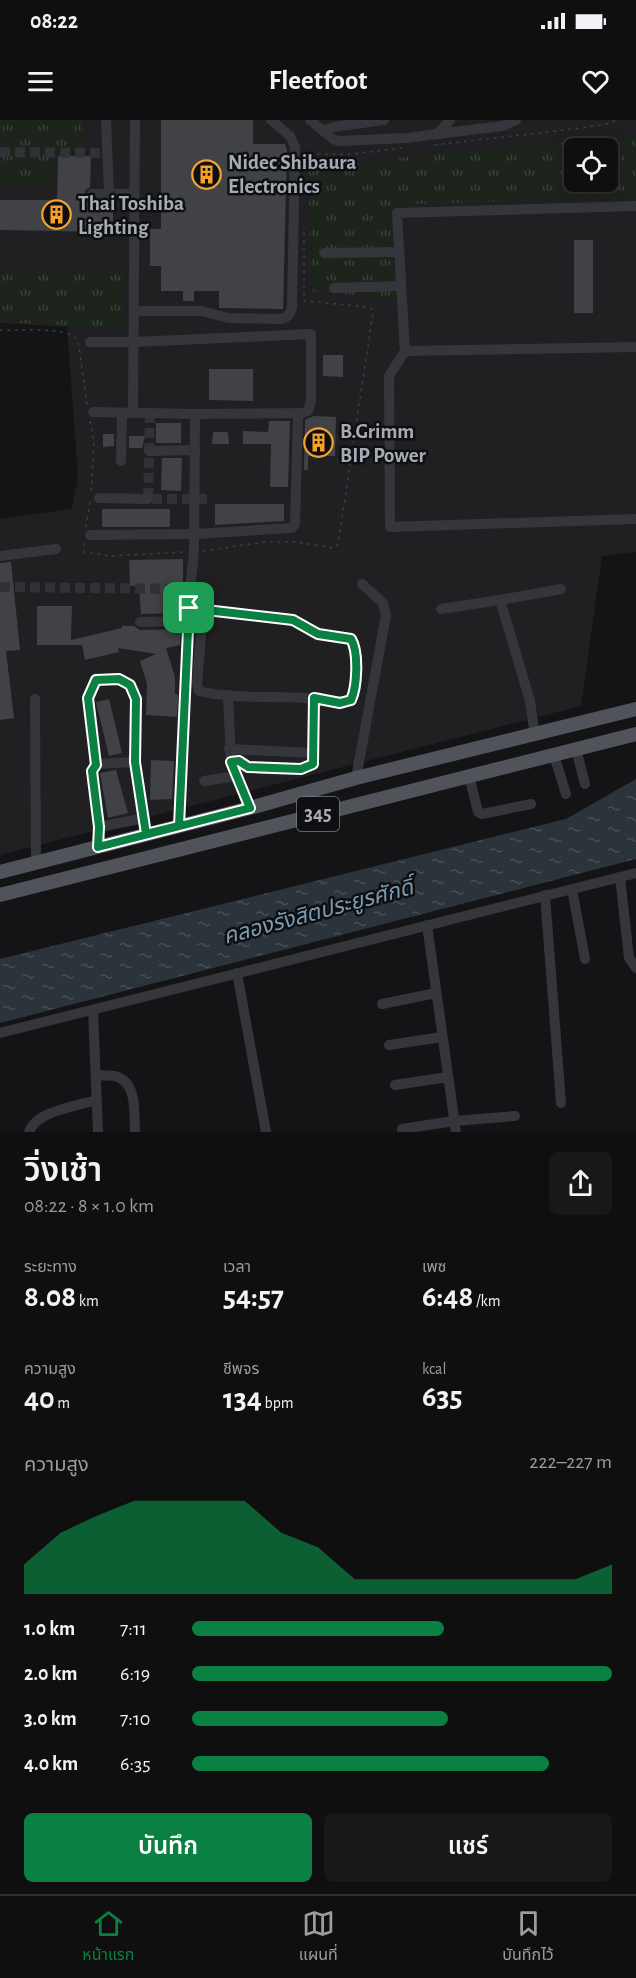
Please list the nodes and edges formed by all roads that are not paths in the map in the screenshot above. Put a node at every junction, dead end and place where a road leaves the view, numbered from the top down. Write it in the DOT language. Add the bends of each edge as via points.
graph roads {
  1 [pos="106,120"];
  2 [pos="135,120"];
  3 [pos="271,120"];
  4 [pos="310,120"];
  5 [pos="384,120"];
  6 [pos="450,120"];
  7 [pos="516,120"];
  8 [pos="324,131"];
  9 [pos="437,134"];
  10 [pos="92,194"];
  11 [pos="109,194"];
  12 [pos="134,194"];
  13 [pos="636,206"];
  14 [pos="399,252"];
  15 [pos="324,253"];
  16 [pos="401,286"];
  17 [pos="334,288"];
  18 [pos="134,311"];
  19 [pos="90,342"];
  20 [pos="134,342"];
  21 [pos="636,346"];
  22 [pos="405,351"];
  23 [pos="93,412"];
  24 [pos="127,413"];
  25 [pos="298,413"];
  26 [pos="195,414"];
  27 [pos="195,450"];
  28 [pos="149,451"];
  29 [pos="121,461"];
  30 [pos="99,498"];
  31 [pos="148,499"];
  32 [pos="636,519"];
  33 [pos="87,533"];
  34 [pos="195,534"];
  35 [pos="56,549"];
  36 [pos="0,556"];
  37 [pos="362,584"];
  38 [pos="561,589"];
  39 [pos="500,600"];
  40 [pos="189,608"];
  41 [pos="441,609"];
  42 [pos="203,611"];
  43 [pos="189,621"];
  44 [pos="140,622"];
  45 [pos="228,695"];
  46 [pos="314,698"];
  47 [pos="35,699"];
  48 [pos="636,709"];
  49 [pos="636,734"];
  50 [pos="535,736"];
  51 [pos="230,749"];
  52 [pos="576,749"];
  53 [pos="314,753"];
  54 [pos="554,755"];
  55 [pos="135,762"];
  56 [pos="231,762"];
  57 [pos="96,765"];
  58 [pos="236,776"];
  59 [pos="469,776"];
  60 [pos="356,778"];
  61 [pos="204,781"];
  62 [pos="585,784"];
  63 [pos="566,794"];
  64 [pos="531,804"];
  65 [pos="250,808"];
  66 [pos="145,818"];
  67 [pos="179,826"];
  68 [pos="99,827"];
  69 [pos="146,834"];
  70 [pos="98,847"];
  71 [pos="36,862"];
  72 [pos="0,872"];
  73 [pos="636,873"];
  74 [pos="620,877"];
  75 [pos="572,889"];
  76 [pos="0,895"];
  77 [pos="545,895"];
  78 [pos="426,925"];
  79 [pos="585,959"];
  80 [pos="636,968"];
  81 [pos="237,973"];
  82 [pos="436,993"];
  83 [pos="382,1004"];
  84 [pos="93,1010"];
  85 [pos="0,1034"];
  86 [pos="442,1037"];
  87 [pos="389,1045"];
  88 [pos="96,1075"];
  89 [pos="448,1077"];
  90 [pos="395,1085"];
  91 [pos="97,1100"];
  92 [pos="561,1103"];
  93 [pos="515,1116"];
  94 [pos="455,1126"];
  95 [pos="402,1129"];
  96 [pos="29,1132"];
  97 [pos="98,1132"];
  98 [pos="135,1132"];
  99 [pos="266,1132"];
  1 -- 11 [label="street"];
  2 -- 12 [label="street"];
  3 -- 18 [label="street" via="290,136 295,147 291,314 281,319 228,318 202,311"];
  4 -- 8 [label="street"];
  5 -- 8 [label="street"];
  6 -- 9 [label="street"];
  7 -- 9 [label="street" via="503,126"];
  8 -- 9 [label="street" via="345,141"];
  10 -- 11 [label="street"];
  11 -- 12 [label="street"];
  12 -- 18 [label="street"];
  13 -- 14 [label="street" via="397,213"];
  14 -- 15 [label="street"];
  14 -- 16 [label="street"];
  16 -- 17 [label="street"];
  16 -- 22 [label="street"];
  18 -- 20 [label="street"];
  19 -- 20 [label="street"];
  20 -- 24 [label="street"];
  20 -- 25 [label="street" via="310,334 311,401 308,411"];
  21 -- 22 [label="street"];
  22 -- 32 [label="street" via="388,376 390,527"];
  23 -- 24 [label="street"];
  24 -- 26 [label="street"];
  24 -- 29 [label="street"];
  25 -- 26 [label="street"];
  25 -- 34 [label="street" via="292,528"];
  26 -- 27 [label="street"];
  27 -- 28 [label="street"];
  27 -- 34 [label="street"];
  30 -- 31 [label="street"];
  33 -- 34 [label="street"];
  34 -- 40 [label="street"];
  35 -- 36 [label="street"];
  37 -- 60 [label="street" via="383,603 386,615"];
  38 -- 39 [label="street"];
  39 -- 41 [label="street"];
  39 -- 50 [label="street" via="530,701"];
  40 -- 42 [label="street"];
  40 -- 43 [label="street"];
  42 -- 45 [label="street" via="197,683 200,691"];
  42 -- 46 [label="street" via="293,620 318,634 351,639 356,656 351,700 340,703"];
  43 -- 44 [label="street"];
  43 -- 67 [label="street"];
  45 -- 46 [label="street"];
  45 -- 51 [label="street"];
  46 -- 53 [label="street"];
  47 -- 71 [label="street"];
  48 -- 50 [label="main road, 345"];
  49 -- 52 [label="main road, 345"];
  50 -- 60 [label="main road, 345"];
  51 -- 53 [label="street"];
  51 -- 56 [label="street"];
  52 -- 54 [label="main road, 345"];
  52 -- 62 [label="street"];
  53 -- 56 [label="street" via="313,764 301,769 248,767 239,761"];
  54 -- 59 [label="main road, 345"];
  54 -- 63 [label="street"];
  55 -- 57 [label="street"];
  55 -- 57 [label="street" via="136,699 130,685 108,678 96,680 88,698"];
  55 -- 66 [label="street"];
  56 -- 58 [label="street"];
  57 -- 68 [label="street" via="92,771"];
  58 -- 61 [label="street"];
  58 -- 65 [label="street"];
  59 -- 64 [label="street" via="478,812 482,814"];
  59 -- 76 [label="main road, 345"];
  60 -- 65 [label="main road, 345"];
  65 -- 67 [label="main road, 345"];
  66 -- 68 [label="street"];
  66 -- 69 [label="street"];
  67 -- 69 [label="main road, 345"];
  68 -- 70 [label="street"];
  69 -- 70 [label="main road, 345"];
  70 -- 71 [label="main road, 345"];
  71 -- 72 [label="main road, 345"];
  73 -- 74 [label="street"];
  74 -- 75 [label="street"];
  74 -- 80 [label="street" via="629,958"];
  75 -- 77 [label="street"];
  75 -- 79 [label="street"];
  77 -- 78 [label="street"];
  77 -- 92 [label="street"];
  78 -- 81 [label="street"];
  78 -- 82 [label="street"];
  81 -- 84 [label="street"];
  81 -- 99 [label="street"];
  82 -- 83 [label="street"];
  82 -- 86 [label="street"];
  84 -- 85 [label="street"];
  84 -- 88 [label="street"];
  86 -- 87 [label="street"];
  86 -- 89 [label="street"];
  88 -- 91 [label="street"];
  88 -- 98 [label="street" via="115,1076 130,1088"];
  89 -- 90 [label="street"];
  89 -- 94 [label="street"];
  91 -- 96 [label="street" via="41,1117"];
  91 -- 97 [label="street"];
  93 -- 94 [label="street"];
  94 -- 95 [label="street"];
}
